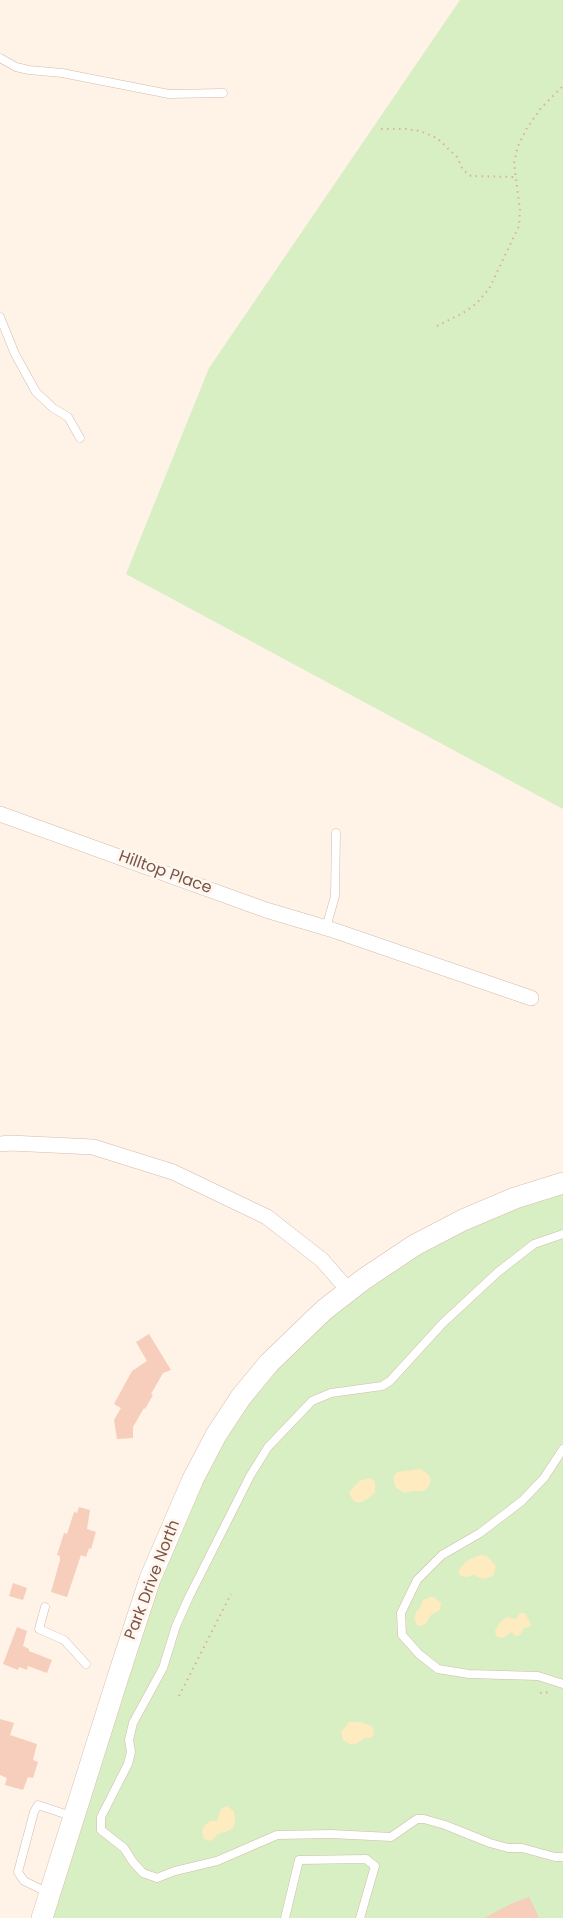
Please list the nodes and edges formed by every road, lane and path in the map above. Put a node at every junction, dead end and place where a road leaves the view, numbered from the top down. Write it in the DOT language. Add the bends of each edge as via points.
graph roads {
  1 [pos="0,58"];
  2 [pos="563,86"];
  3 [pos="223,93"];
  4 [pos="381,129"];
  5 [pos="516,177"];
  6 [pos="0,317"];
  7 [pos="437,327"];
  8 [pos="80,438"];
  9 [pos="0,814"];
  10 [pos="336,834"];
  11 [pos="328,928"];
  12 [pos="531,998"];
  13 [pos="0,1144"];
  14 [pos="563,1183"];
  15 [pos="563,1234"];
  16 [pos="349,1291"];
  17 [pos="563,1449"];
  18 [pos="231,1594"];
  19 [pos="45,1607"];
  20 [pos="86,1664"];
  21 [pos="563,1684"];
  22 [pos="179,1696"];
  23 [pos="74,1817"];
  24 [pos="563,1857"];
  25 [pos="50,1894"];
  26 [pos="42,1918"];
  27 [pos="285,1918"];
  28 [pos="360,1918"];
  1 -- 3 [label="lane" via="29,70 170,94"];
  2 -- 5 [label="path" via="527,128 514,163"];
  4 -- 5 [label="path" via="420,131 437,138 471,176"];
  5 -- 7 [label="path" via="519,226 489,288 463,314"];
  6 -- 8 [label="lane" via="36,392 68,417"];
  9 -- 11 [label="street, Hilltop Place" via="266,910"];
  10 -- 11 [label="lane" via="335,896"];
  11 -- 12 [label="street, Hilltop Place"];
  13 -- 16 [label="street" via="93,1147 173,1172 267,1217 322,1260"];
  14 -- 16 [label="street, Park Drive North" via="463,1220 415,1245"];
  15 -- 24 [label="lane" via="534,1244 498,1272 443,1323 390,1382 331,1393 312,1401 268,1447 189,1598 163,1668 133,1723 128,1764 101,1817 101,1830 124,1848 143,1873 158,1878 217,1860 277,1835 391,1837 424,1819 508,1848"];
  16 -- 23 [label="street, Park Drive North" via="269,1363 216,1435 150,1580"];
  17 -- 21 [label="lane" via="544,1478 522,1501 480,1533 441,1555 417,1580 401,1613 402,1635 438,1669 538,1676"];
  18 -- 22 [label="path"];
  19 -- 20 [label="lane" via="39,1629 64,1640"];
  23 -- 25 [label="street, Park Drive North"];
  23 -- 25 [label="lane" via="38,1805 34,1812 18,1872 31,1886"];
  25 -- 26 [label="street, Park Drive North"];
  27 -- 28 [label="lane" via="299,1860 366,1859 375,1866"];
}
